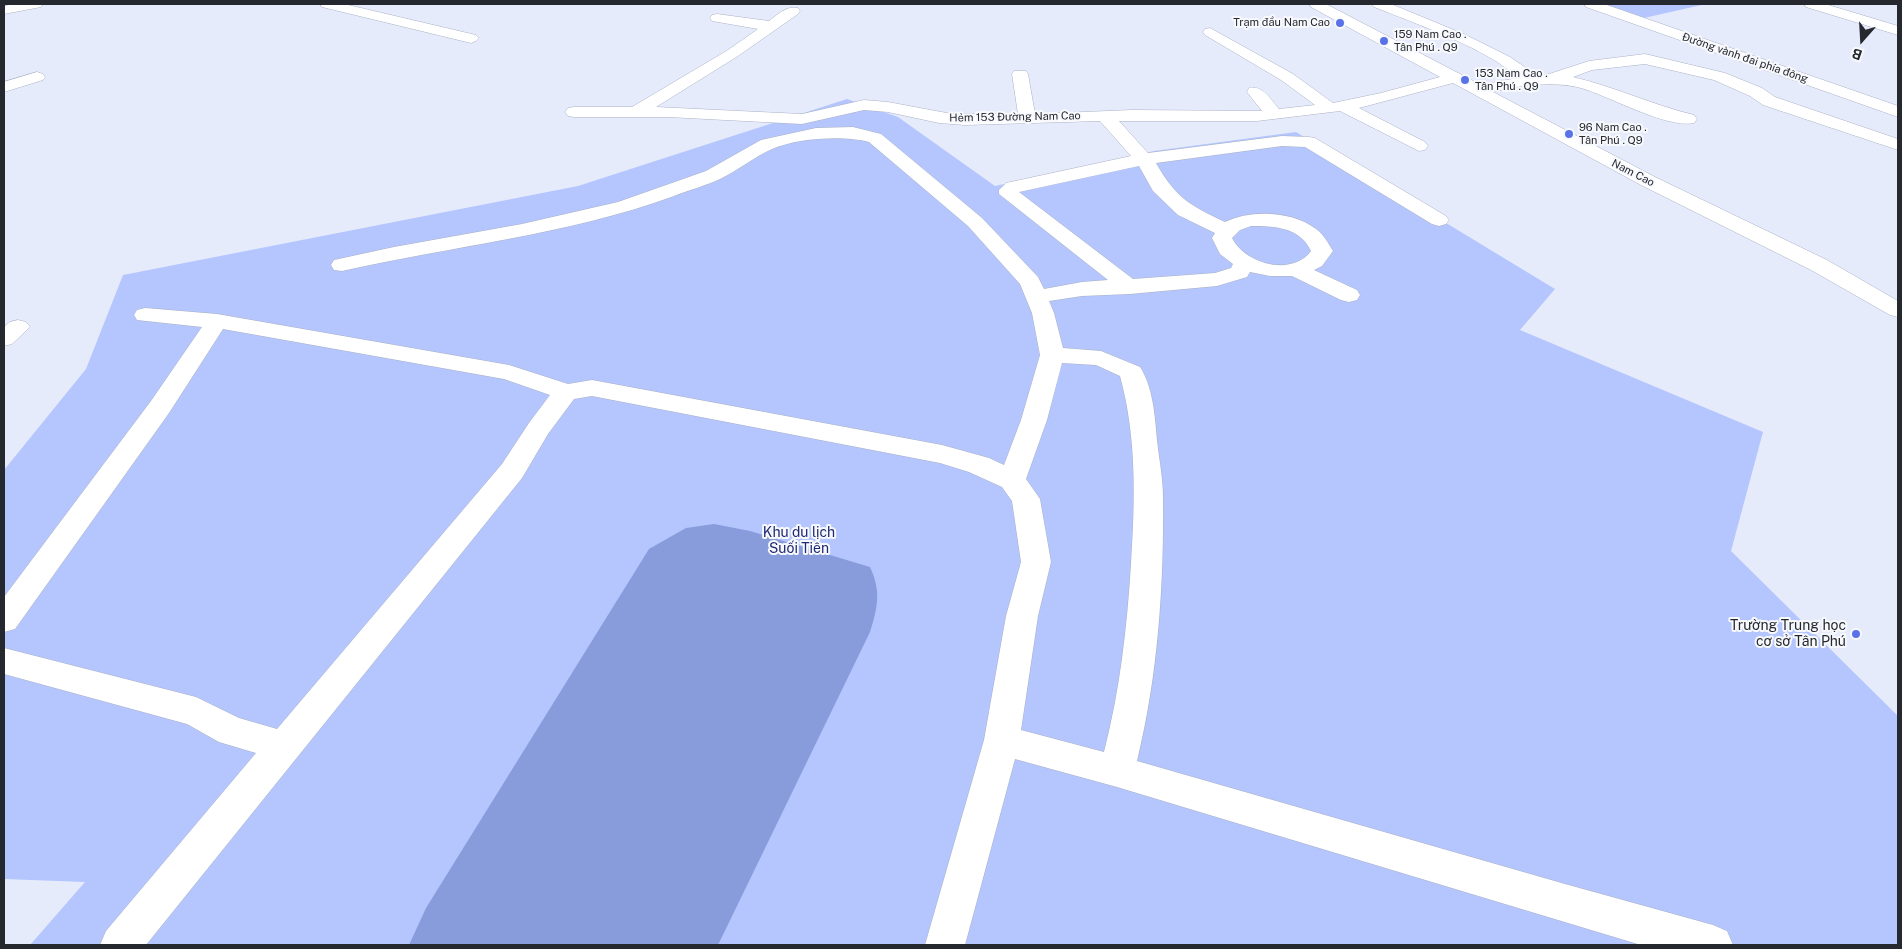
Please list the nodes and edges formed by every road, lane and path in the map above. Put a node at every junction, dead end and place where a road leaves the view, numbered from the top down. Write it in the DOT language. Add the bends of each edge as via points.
graph roads {
  1 [pos="36,4"];
  2 [pos="327,4"];
  3 [pos="1349,4"];
  4 [pos="1379,4"];
  5 [pos="1591,4"];
  6 [pos="1811,4"];
  7 [pos="1319,5"];
  8 [pos="391,6"];
  9 [pos="4,10"];
  10 [pos="792,11"];
  11 [pos="367,13"];
  12 [pos="717,18"];
  13 [pos="770,26"];
  14 [pos="1898,31"];
  15 [pos="1210,32"];
  16 [pos="471,38"];
  17 [pos="1020,74"];
  18 [pos="37,76"];
  19 [pos="1453,78"];
  20 [pos="1552,79"];
  21 [pos="1529,82"];
  22 [pos="4,87"];
  23 [pos="1478,91"];
  24 [pos="1255,92"];
  25 [pos="1618,97"];
  26 [pos="1647,102"];
  27 [pos="1336,107"];
  28 [pos="574,112"];
  29 [pos="636,112"];
  30 [pos="1898,112"];
  31 [pos="1275,115"];
  32 [pos="1105,116"];
  33 [pos="1027,118"];
  34 [pos="1688,119"];
  35 [pos="1898,145"];
  36 [pos="1419,146"];
  37 [pos="1144,159"];
  38 [pos="1439,220"];
  39 [pos="1226,230"];
  40 [pos="1244,263"];
  41 [pos="342,265"];
  42 [pos="1296,270"];
  43 [pos="1130,287"];
  44 [pos="1349,295"];
  45 [pos="1037,298"];
  46 [pos="1898,310"];
  47 [pos="145,315"];
  48 [pos="217,321"];
  49 [pos="1052,355"];
  50 [pos="566,392"];
  51 [pos="1012,480"];
  52 [pos="4,620"];
  53 [pos="4,661"];
  54 [pos="1002,740"];
  55 [pos="285,746"];
  56 [pos="1117,771"];
  57 [pos="1690,942"];
  58 [pos="120,945"];
  59 [pos="945,945"];
  1 -- 9 [label="street"];
  2 -- 11 [label="street"];
  3 -- 7 [label="street"];
  4 -- 21 [label="street" via="1460,37 1516,68"];
  5 -- 30 [label="street, Đường vành đai phía đông"];
  6 -- 14 [label="street"];
  7 -- 19 [label="street, Nam Cao"];
  8 -- 11 [label="street"];
  10 -- 13 [label="street"];
  11 -- 16 [label="street"];
  12 -- 13 [label="street"];
  13 -- 29 [label="street" via="733,53"];
  15 -- 27 [label="street"];
  17 -- 33 [label="street"];
  18 -- 22 [label="street"];
  19 -- 23 [label="street, Nam Cao"];
  19 -- 27 [label="street, Hẻm 153 Đường Nam Cao" via="1402,94"];
  20 -- 21 [label="street"];
  20 -- 25 [label="street" via="1572,81"];
  20 -- 35 [label="street" via="1589,66 1645,59 1719,76 1769,101"];
  21 -- 23 [label="street"];
  23 -- 46 [label="street, Nam Cao" via="1648,181 1819,265"];
  24 -- 31 [label="street"];
  25 -- 26 [label="street"];
  25 -- 34 [label="street" via="1663,115"];
  27 -- 31 [label="street, Hẻm 153 Đường Nam Cao"];
  27 -- 36 [label="street"];
  28 -- 29 [label="street, Hẻm 153 Đường Nam Cao"];
  29 -- 33 [label="street, Hẻm 153 Đường Nam Cao" via="802,119 874,105 929,117 964,120"];
  31 -- 32 [label="street, Hẻm 153 Đường Nam Cao"];
  32 -- 33 [label="street, Hẻm 153 Đường Nam Cao"];
  32 -- 37 [label="street"];
  37 -- 38 [label="street" via="1282,141 1309,142"];
  37 -- 39 [label="street" via="1160,187 1185,212"];
  37 -- 43 [label="street" via="1009,190 1009,194"];
  39 -- 40 [label="street" via="1223,246"];
  39 -- 42 [label="street" via="1235,224 1265,220 1298,227 1311,234 1322,251 1319,259"];
  40 -- 42 [label="street"];
  40 -- 43 [label="street" via="1239,272 1217,280"];
  41 -- 45 [label="street" via="624,207 713,175 767,144 816,133 853,132 875,138 975,222 1030,282"];
  42 -- 44 [label="street"];
  43 -- 45 [label="street" via="1082,289"];
  45 -- 49 [label="street"];
  47 -- 48 [label="street"];
  48 -- 50 [label="street" via="509,372"];
  48 -- 52 [label="street" via="160,407"];
  49 -- 51 [label="street" via="1034,420"];
  49 -- 56 [label="street" via="1101,358 1131,372 1141,407 1148,495 1143,627 1130,719"];
  50 -- 51 [label="street" via="592,388 942,454 979,465"];
  50 -- 55 [label="street" via="538,429 512,472"];
  51 -- 54 [label="street" via="1026,499 1036,562 1022,616"];
  53 -- 55 [label="street" via="196,712 232,731"];
  54 -- 56 [label="street"];
  54 -- 59 [label="street"];
  55 -- 58 [label="street"];
  56 -- 57 [label="street"];
}
